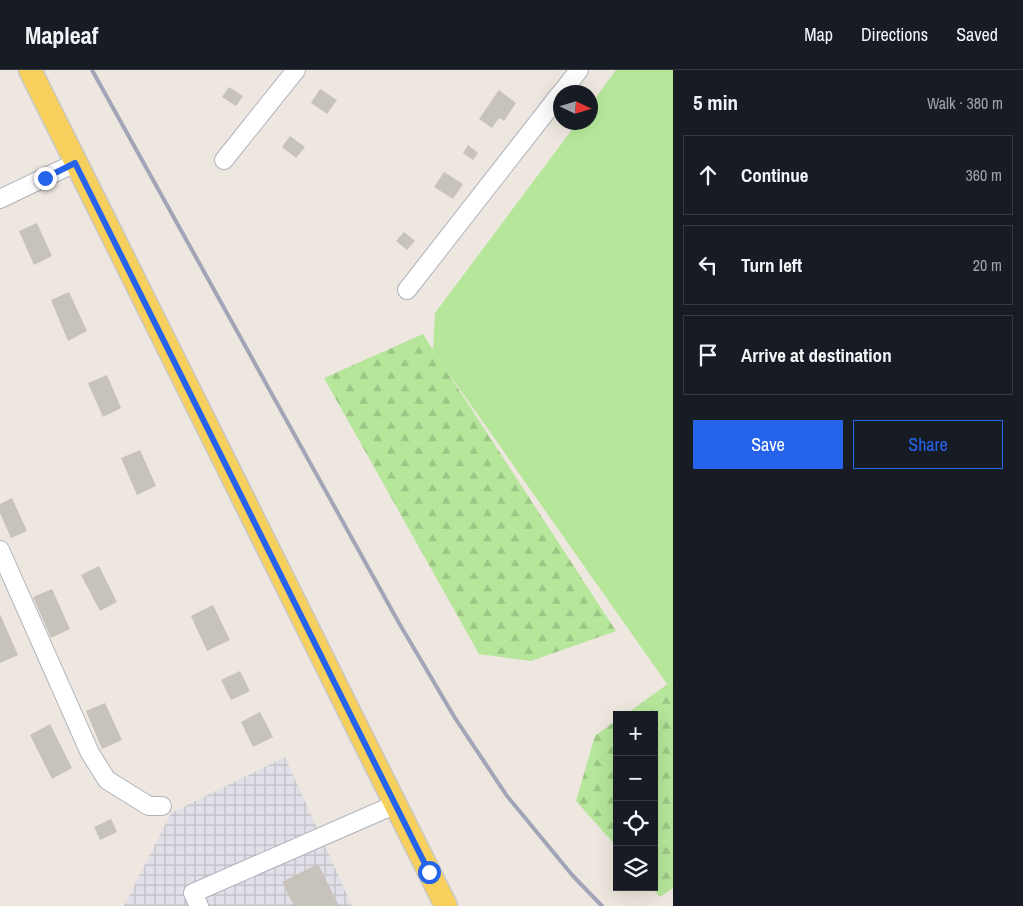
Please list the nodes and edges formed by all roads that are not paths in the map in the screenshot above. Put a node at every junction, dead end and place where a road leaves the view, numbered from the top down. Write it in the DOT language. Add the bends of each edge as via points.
graph roads {
  1 [pos="30,70"];
  2 [pos="296,70"];
  3 [pos="578,70"];
  4 [pos="567,85"];
  5 [pos="553,103"];
  6 [pos="224,160"];
  7 [pos="75,163"];
  8 [pos="0,199"];
  9 [pos="406,290"];
  10 [pos="0,550"];
  11 [pos="394,805"];
  12 [pos="162,806"];
  13 [pos="199,906"];
  14 [pos="446,906"];
  1 -- 7 [label="main road"];
  2 -- 6 [label="street"];
  3 -- 4 [label="street"];
  5 -- 9 [label="street"];
  7 -- 8 [label="street"];
  7 -- 11 [label="main road"];
  10 -- 12 [label="street" via="90,754 107,780 149,806"];
  11 -- 13 [label="street" via="193,893"];
  11 -- 14 [label="main road"];
}
